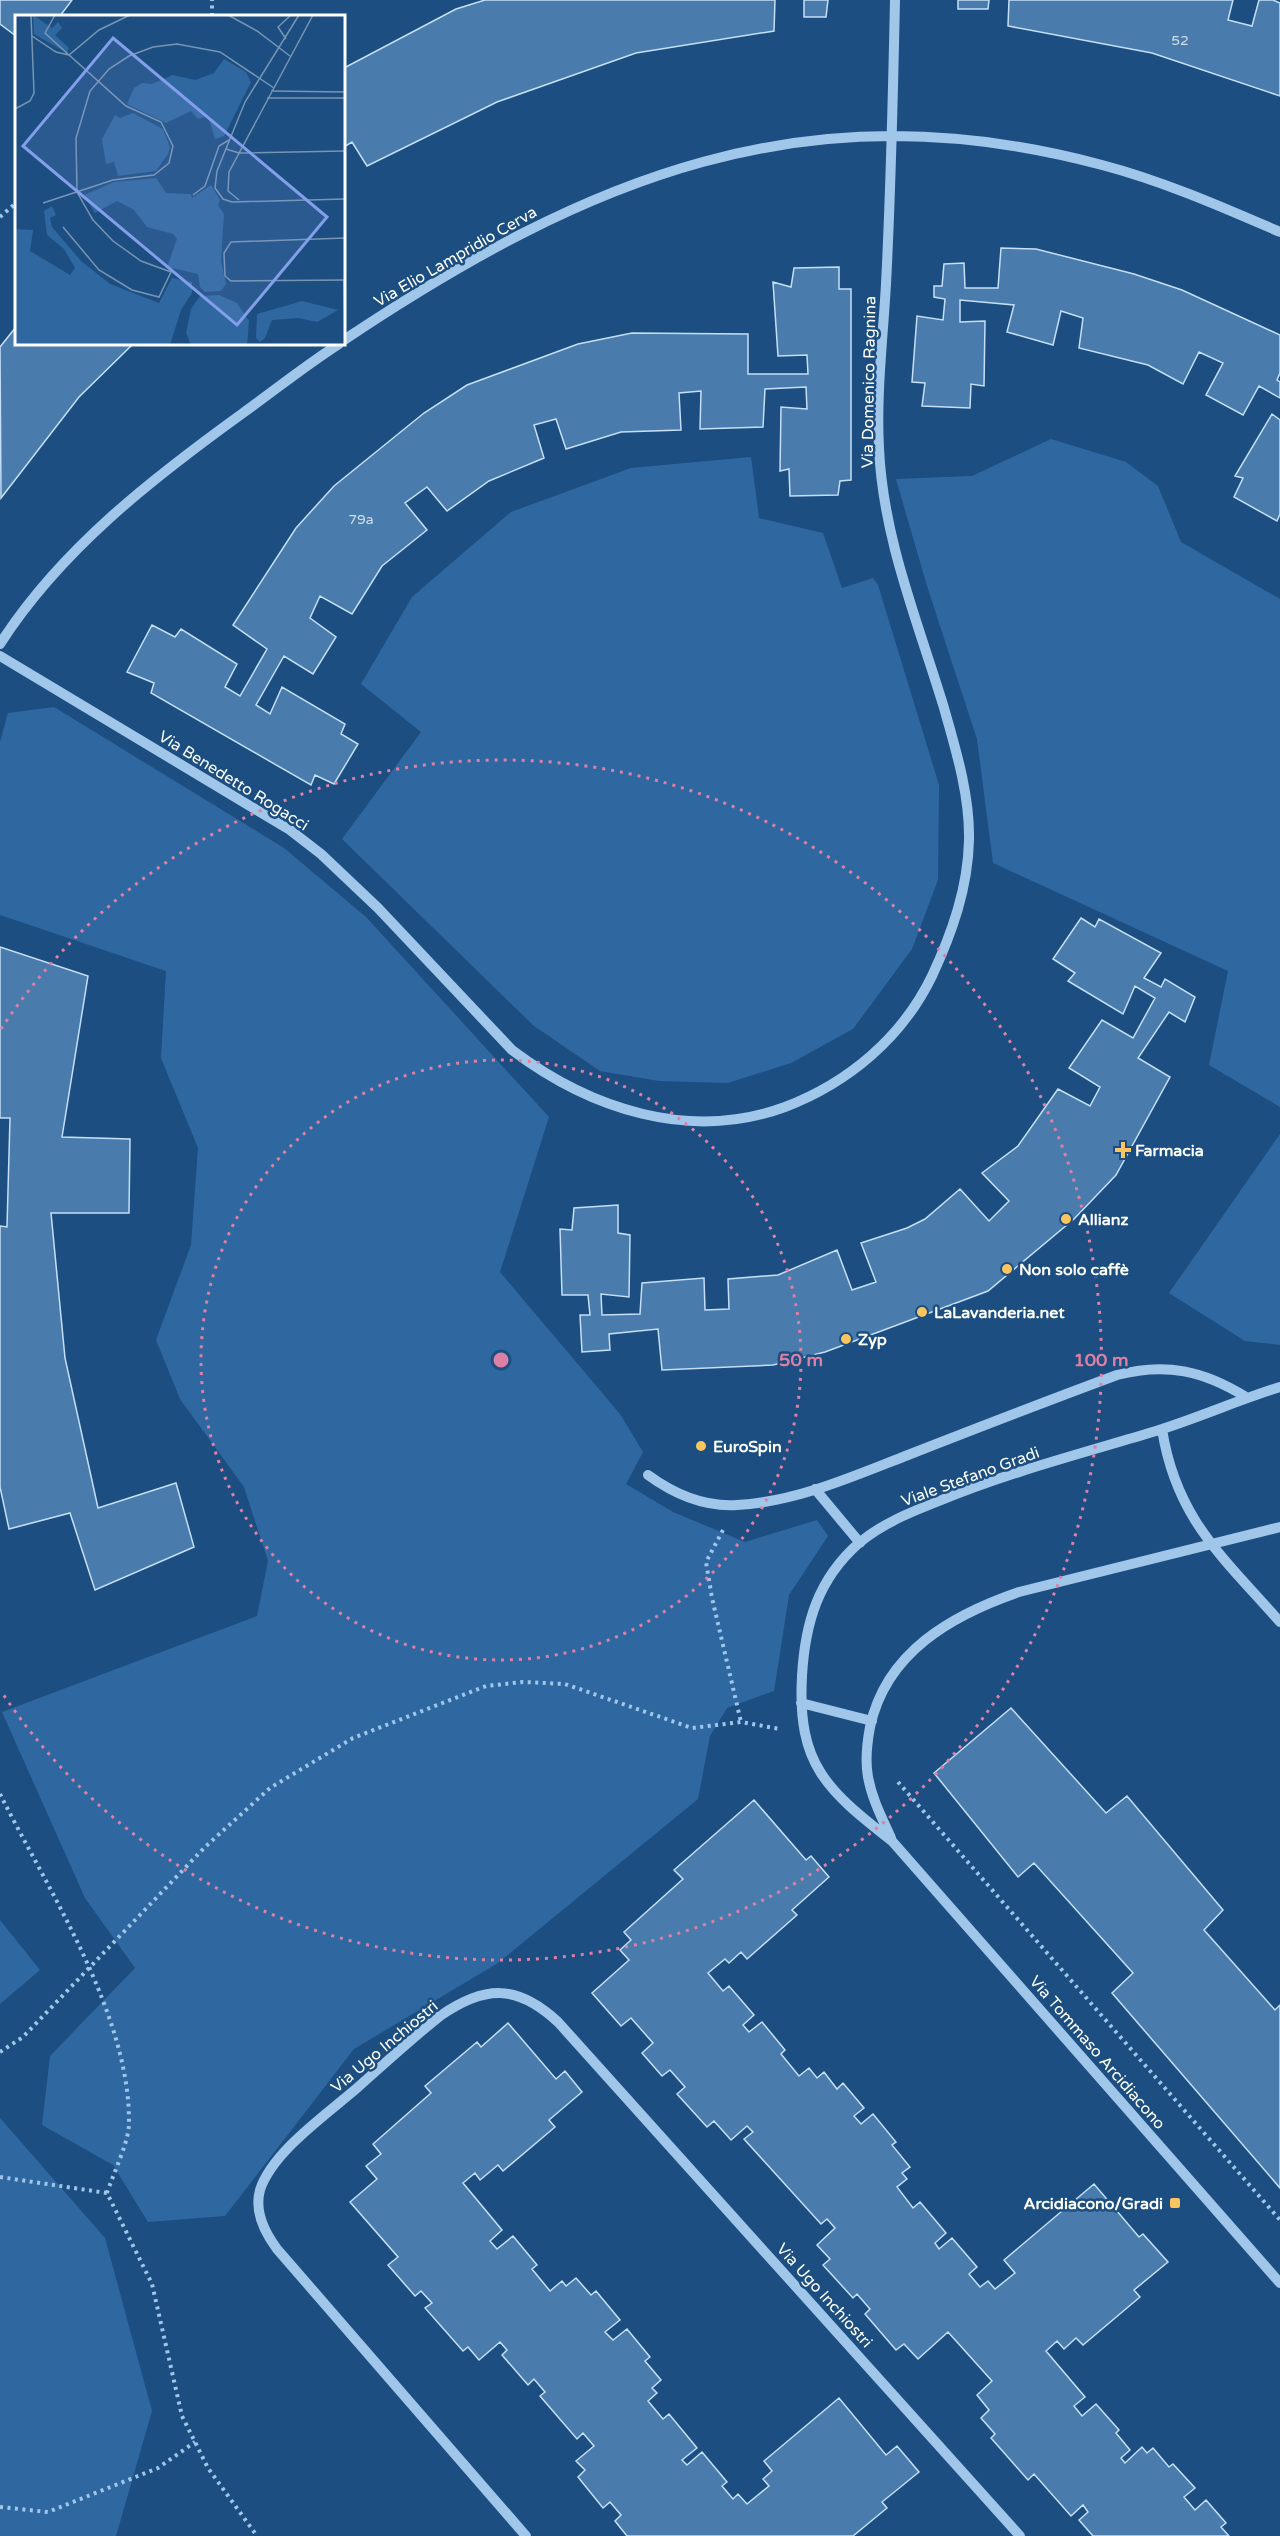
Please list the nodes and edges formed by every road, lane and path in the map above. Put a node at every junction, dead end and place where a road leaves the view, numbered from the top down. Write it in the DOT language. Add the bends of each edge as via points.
graph roads {
  1 [pos="895,0"];
  2 [pos="892,135"];
  3 [pos="15,204"];
  4 [pos="0,217"];
  5 [pos="1280,232"];
  6 [pos="345,339"];
  7 [pos="338,345"];
  8 [pos="0,644"];
  9 [pos="0,656"];
  10 [pos="561,1081"];
  11 [pos="1280,1387"];
  12 [pos="1246,1397"];
  13 [pos="1162,1429"];
  14 [pos="648,1475"];
  15 [pos="815,1489"];
  16 [pos="736,1505"];
  17 [pos="1280,1527"];
  18 [pos="860,1543"];
  19 [pos="1212,1545"];
  20 [pos="1280,1623"];
  21 [pos="801,1703"];
  22 [pos="872,1721"];
  23 [pos="741,1722"];
  24 [pos="804,1733"];
  25 [pos="896,1772"];
  26 [pos="0,1794"];
  27 [pos="892,1840"];
  28 [pos="90,1966"];
  29 [pos="0,2052"];
  30 [pos="0,2177"];
  31 [pos="106,2193"];
  32 [pos="1280,2220"];
  33 [pos="1280,2283"];
  34 [pos="195,2442"];
  35 [pos="0,2507"];
  36 [pos="257,2536"];
  37 [pos="526,2536"];
  38 [pos="1020,2536"];
  1 -- 2 [label="street, Via Domenico Ragnina"];
  2 -- 5 [label="street, Via Elio Lampridio Cerva" via="992,144 1102,165"];
  2 -- 6 [label="street, Via Elio Lampridio Cerva" via="816,138 770,145 691,164 637,183 513,237"];
  2 -- 10 [label="street, Via Domenico Ragnina" via="879,410 882,486 891,539 957,757 969,824 964,884 952,927 926,987 909,1014 867,1060 811,1096 735,1120 694,1122 632,1113"];
  3 -- 4 [label="path"];
  7 -- 8 [label="street" via="185,455 131,499 31,601"];
  9 -- 10 [label="street, Via Benedetto Rogacci" via="290,830 378,908 505,1043"];
  11 -- 12 [label="street, Viale Stefano Gradi"];
  12 -- 13 [label="street, Viale Stefano Gradi"];
  12 -- 15 [label="street" via="1205,1375 1182,1369 1140,1369 1117,1374"];
  13 -- 18 [label="street, Viale Stefano Gradi" via="958,1493 894,1520"];
  13 -- 19 [label="street" via="1177,1490 1193,1521"];
  14 -- 16 [label="street" via="683,1496"];
  15 -- 16 [label="street"];
  15 -- 18 [label="street"];
  16 -- 23 [label="path" via="706,1562"];
  17 -- 19 [label="street"];
  18 -- 21 [label="street, Viale Stefano Gradi" via="825,1583 813,1608 804,1652"];
  19 -- 20 [label="street"];
  19 -- 22 [label="street" via="1019,1592 950,1623 917,1645 893,1672 876,1704"];
  21 -- 22 [label="street"];
  21 -- 24 [label="street, Viale Stefano Gradi"];
  22 -- 27 [label="street" via="868,1776"];
  23 -- 24 [label="path"];
  23 -- 28 [label="path" via="692,1728 565,1684 523,1682 486,1686 353,1738 270,1788 205,1847"];
  24 -- 27 [label="street, Viale Stefano Gradi" via="811,1756 831,1789"];
  25 -- 32 [label="path" via="898,1782 931,1821"];
  26 -- 28 [label="path"];
  27 -- 33 [label="street, Via Tommaso Arcidiacono"];
  28 -- 29 [label="path" via="23,2037"];
  28 -- 31 [label="path" via="122,2064 129,2125"];
  30 -- 31 [label="path"];
  31 -- 34 [label="path" via="152,2284 182,2416"];
  34 -- 35 [label="path" via="158,2468 48,2512"];
  34 -- 36 [label="path" via="208,2468"];
  37 -- 38 [label="street, Via Ugo Inchiostri" via="277,2249 260,2214 259,2193 264,2179 299,2139 440,2016 466,2000 491,1992 525,1998 558,2022"];
}
